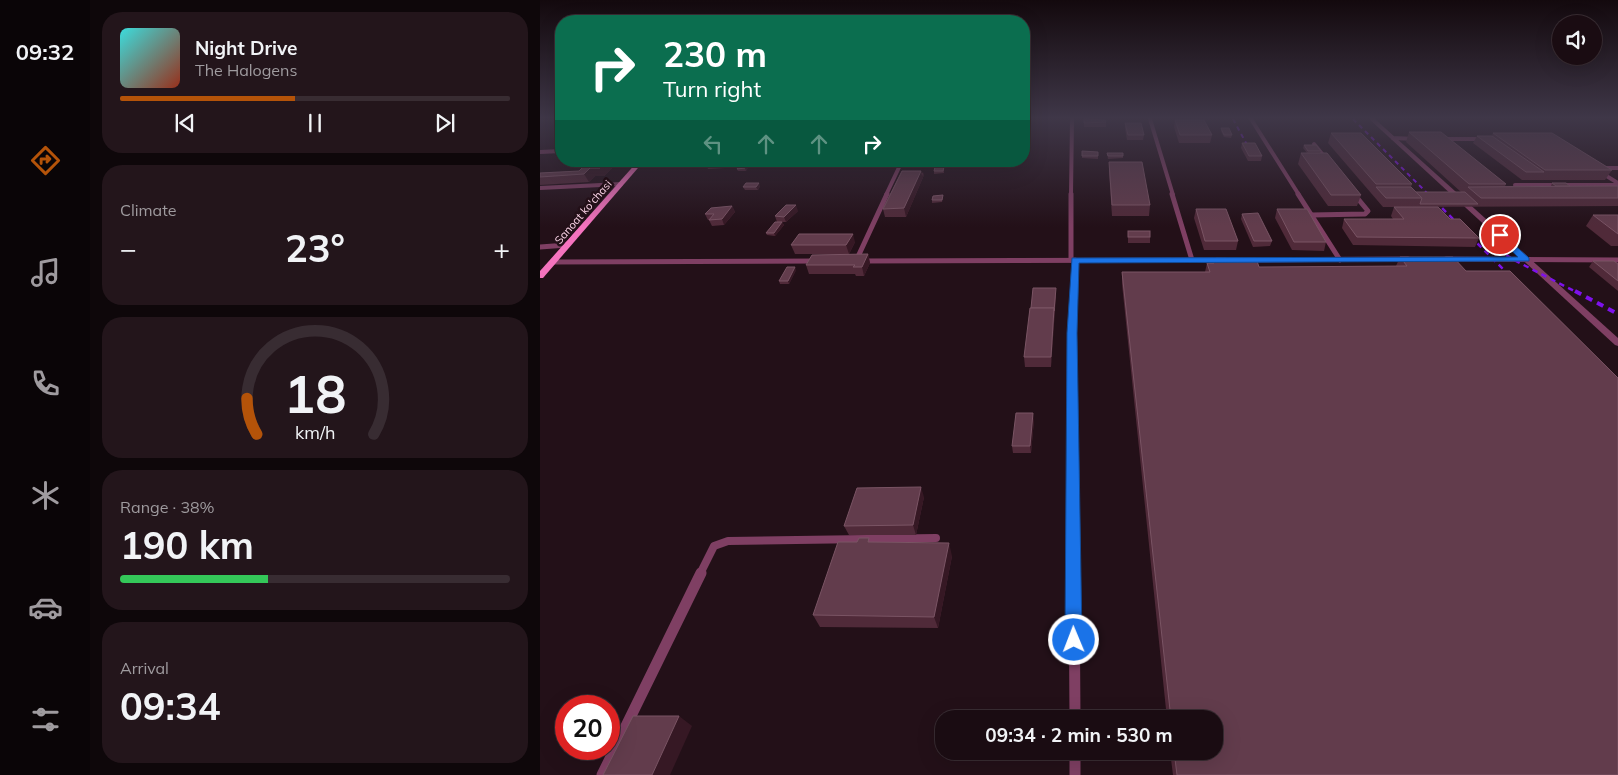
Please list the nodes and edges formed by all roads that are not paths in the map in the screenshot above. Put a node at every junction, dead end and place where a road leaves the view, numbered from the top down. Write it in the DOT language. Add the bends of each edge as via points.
graph roads {
  1 [pos="1072,155"];
  2 [pos="1161,155"];
  3 [pos="1274,155"];
  4 [pos="1323,155"];
  5 [pos="1412,155"];
  6 [pos="1332,166"];
  7 [pos="636,167"];
  8 [pos="899,167"];
  9 [pos="1618,168"];
  10 [pos="621,184"];
  11 [pos="1618,184"];
  12 [pos="1515,185"];
  13 [pos="540,188"];
  14 [pos="1350,188"];
  15 [pos="1311,214"];
  16 [pos="567,244"];
  17 [pos="540,247"];
  18 [pos="1420,259"];
  19 [pos="1440,259"];
  20 [pos="1073,260"];
  21 [pos="1192,260"];
  22 [pos="1231,260"];
  23 [pos="1241,260"];
  24 [pos="1340,260"];
  25 [pos="1526,260"];
  26 [pos="1618,260"];
  27 [pos="827,261"];
  28 [pos="847,261"];
  29 [pos="856,261"];
  30 [pos="552,262"];
  31 [pos="540,276"];
  32 [pos="1618,342"];
  33 [pos="936,538"];
  34 [pos="1074,710"];
  35 [pos="1075,760"];
  36 [pos="602,775"];
  37 [pos="1075,775"];
  1 -- 20 [label="lane"];
  2 -- 21 [label="lane"];
  3 -- 15 [label="lane"];
  4 -- 6 [label="lane"];
  5 -- 25 [label="street"];
  7 -- 10 [label="main road, Sanoat ko'chasi"];
  8 -- 29 [label="lane"];
  9 -- 11 [label="lane" via="1595,168"];
  10 -- 13 [label="lane"];
  10 -- 16 [label="main road, Sanoat ko'chasi"];
  11 -- 12 [label="lane"];
  14 -- 15 [label="lane" via="1368,211 1365,214"];
  15 -- 24 [label="lane"];
  16 -- 17 [label="lane"];
  16 -- 30 [label="main road, Sanoat ko'chasi"];
  18 -- 24 [label="lane"];
  19 -- 25 [label="lane"];
  20 -- 21 [label="lane"];
  20 -- 29 [label="lane"];
  20 -- 34 [label="lane"];
  21 -- 22 [label="lane"];
  23 -- 24 [label="lane"];
  25 -- 26 [label="lane"];
  25 -- 32 [label="street"];
  27 -- 30 [label="lane"];
  28 -- 29 [label="lane"];
  30 -- 31 [label="main road, Sanoat ko'chasi"];
  33 -- 36 [label="lane" via="728,541 714,546"];
  35 -- 37 [label="lane"];
}
